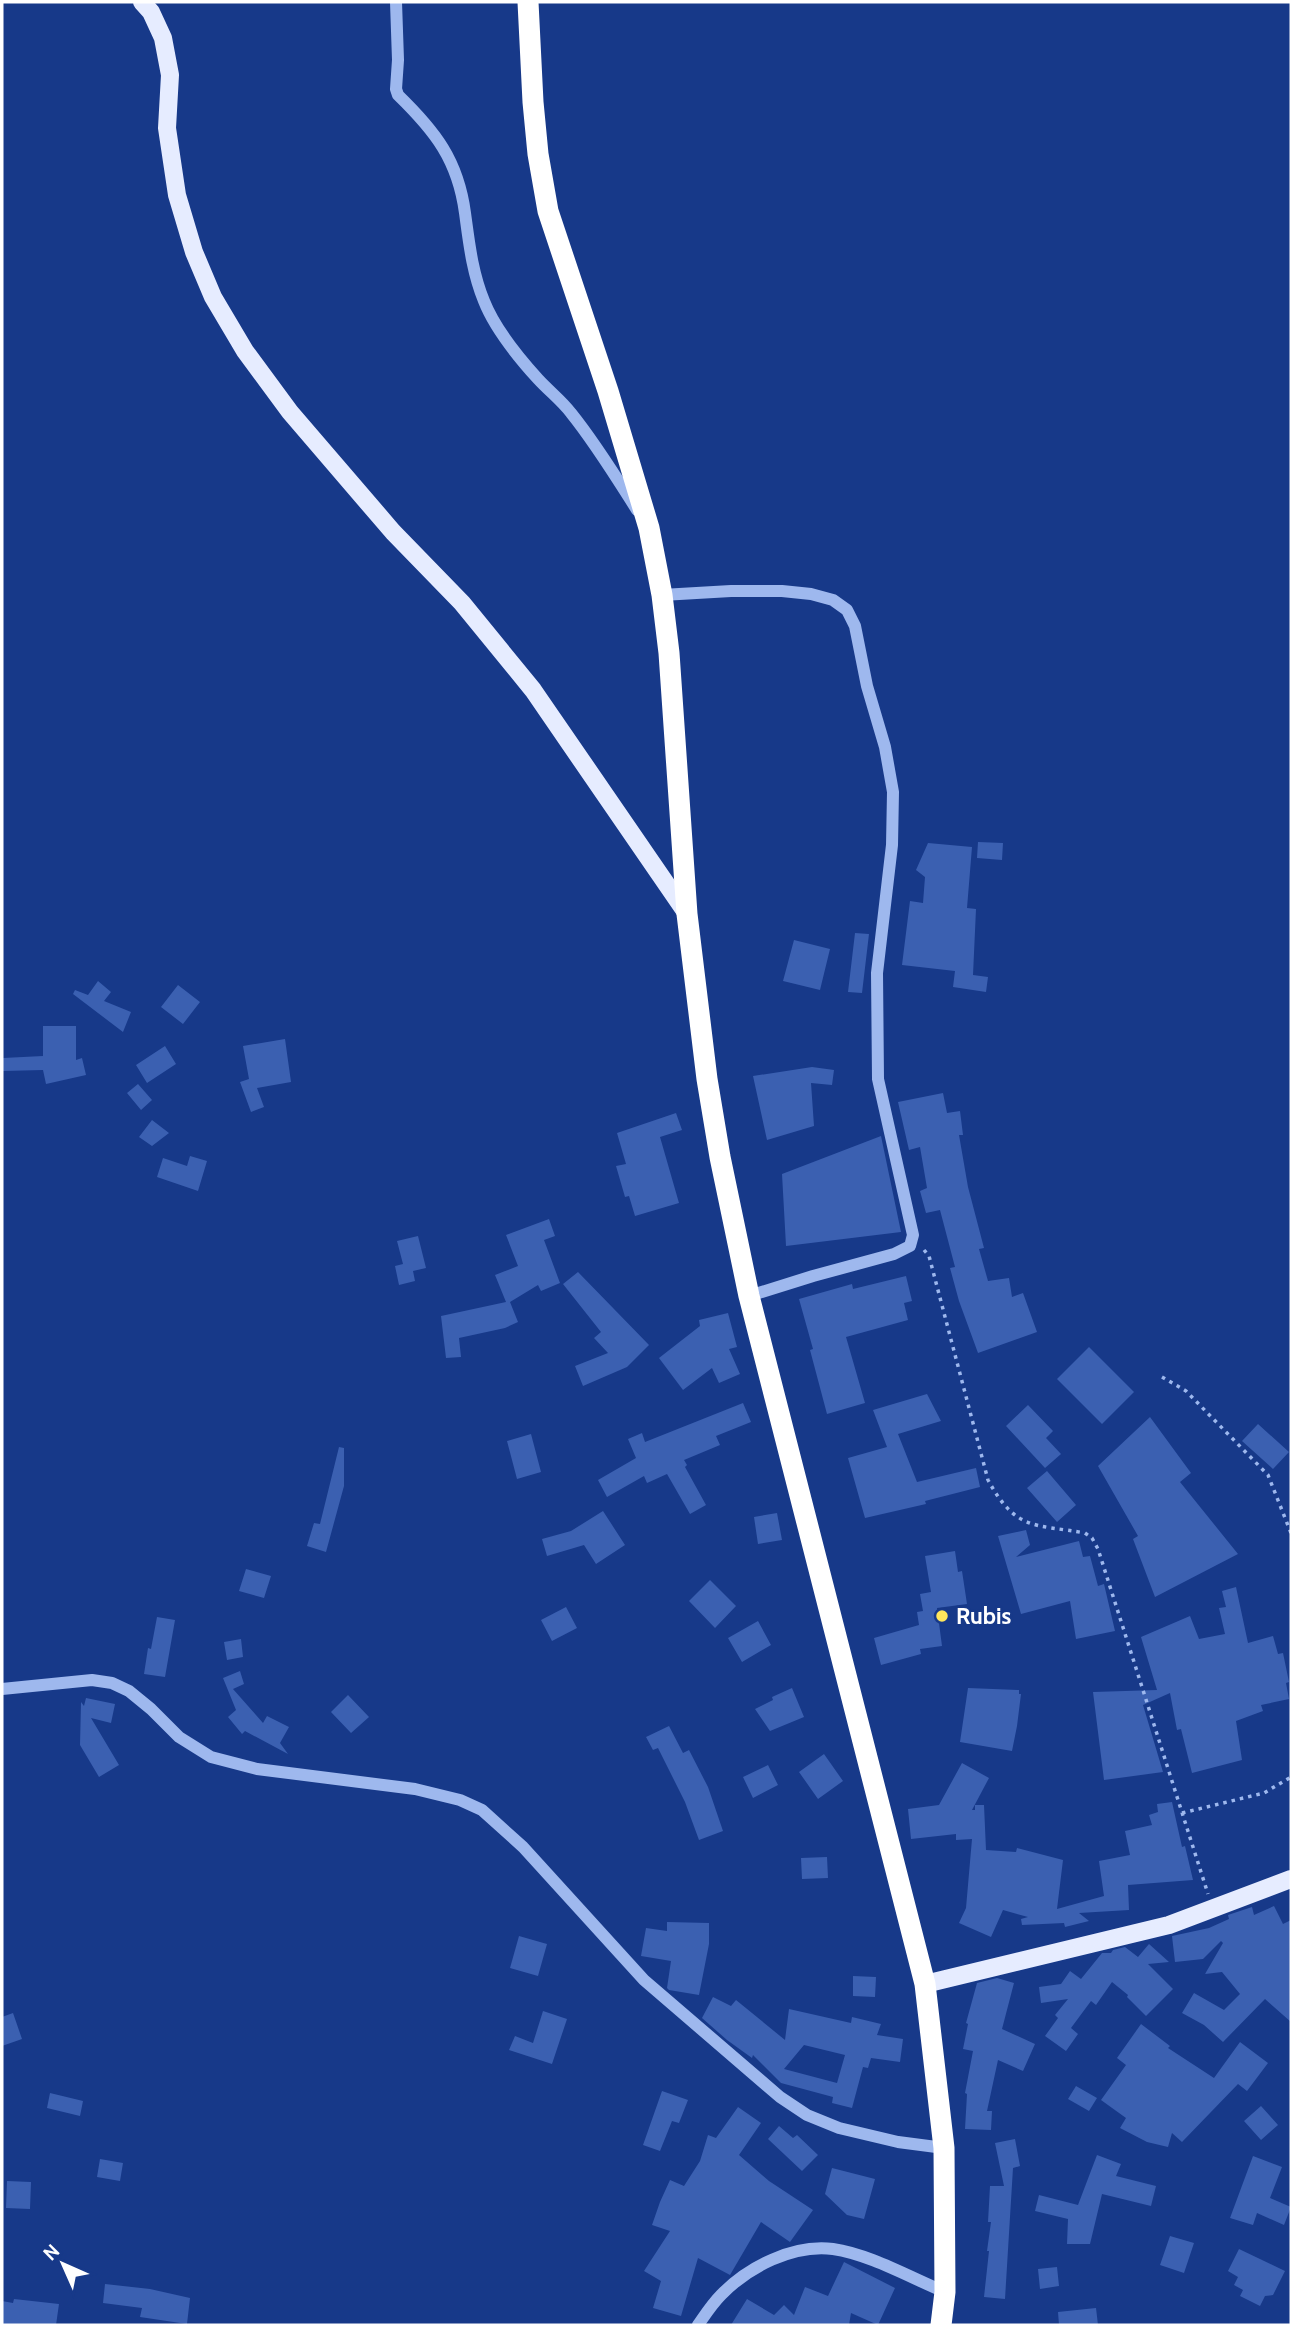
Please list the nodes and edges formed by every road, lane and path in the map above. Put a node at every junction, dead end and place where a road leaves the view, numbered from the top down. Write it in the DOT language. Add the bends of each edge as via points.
graph roads {
  1 [pos="142,2"];
  2 [pos="396,2"];
  3 [pos="528,2"];
  4 [pos="649,528"];
  5 [pos="662,594"];
  6 [pos="687,914"];
  7 [pos="910,1246"];
  8 [pos="749,1296"];
  9 [pos="1162,1377"];
  10 [pos="1291,1533"];
  11 [pos="2,1689"];
  12 [pos="1291,1777"];
  13 [pos="1182,1813"];
  14 [pos="1291,1879"];
  15 [pos="1212,1909"];
  16 [pos="925,1984"];
  17 [pos="944,2148"];
  18 [pos="945,2292"];
  19 [pos="698,2325"];
  20 [pos="941,2325"];
  1 -- 6 [label="main road" via="163,38 170,75 167,128 177,195 194,252 220,308 246,351 320,449 462,603 533,690"];
  2 -- 4 [label="street" via="396,89 435,133 447,154 458,182 468,247 484,301 507,341 570,411"];
  3 -- 4 [label="highway" via="533,102 548,211"];
  4 -- 5 [label="highway"];
  5 -- 6 [label="highway"];
  5 -- 7 [label="street" via="811,594 847,610 855,626 893,792 892,845 877,973 878,1079 914,1235"];
  6 -- 8 [label="highway" via="707,1079"];
  7 -- 8 [label="street"];
  7 -- 13 [label="path" via="918,1246 929,1256 988,1480 998,1499 1032,1526 1085,1532 1098,1549"];
  8 -- 16 [label="highway"];
  9 -- 10 [label="path" via="1186,1391 1268,1475"];
  11 -- 17 [label="street" via="92,1680 112,1683 129,1690 179,1737 211,1757 257,1769 415,1789 482,1810 523,1847 645,1980 780,2096 807,2115 839,2128"];
  12 -- 13 [label="path" via="1264,1793"];
  13 -- 15 [label="path"];
  14 -- 15 [label="main road"];
  15 -- 16 [label="main road" via="1169,1925"];
  16 -- 17 [label="highway"];
  17 -- 18 [label="highway"];
  18 -- 19 [label="street" via="859,2256 807,2249 752,2271 722,2295"];
  18 -- 20 [label="highway"];
}
